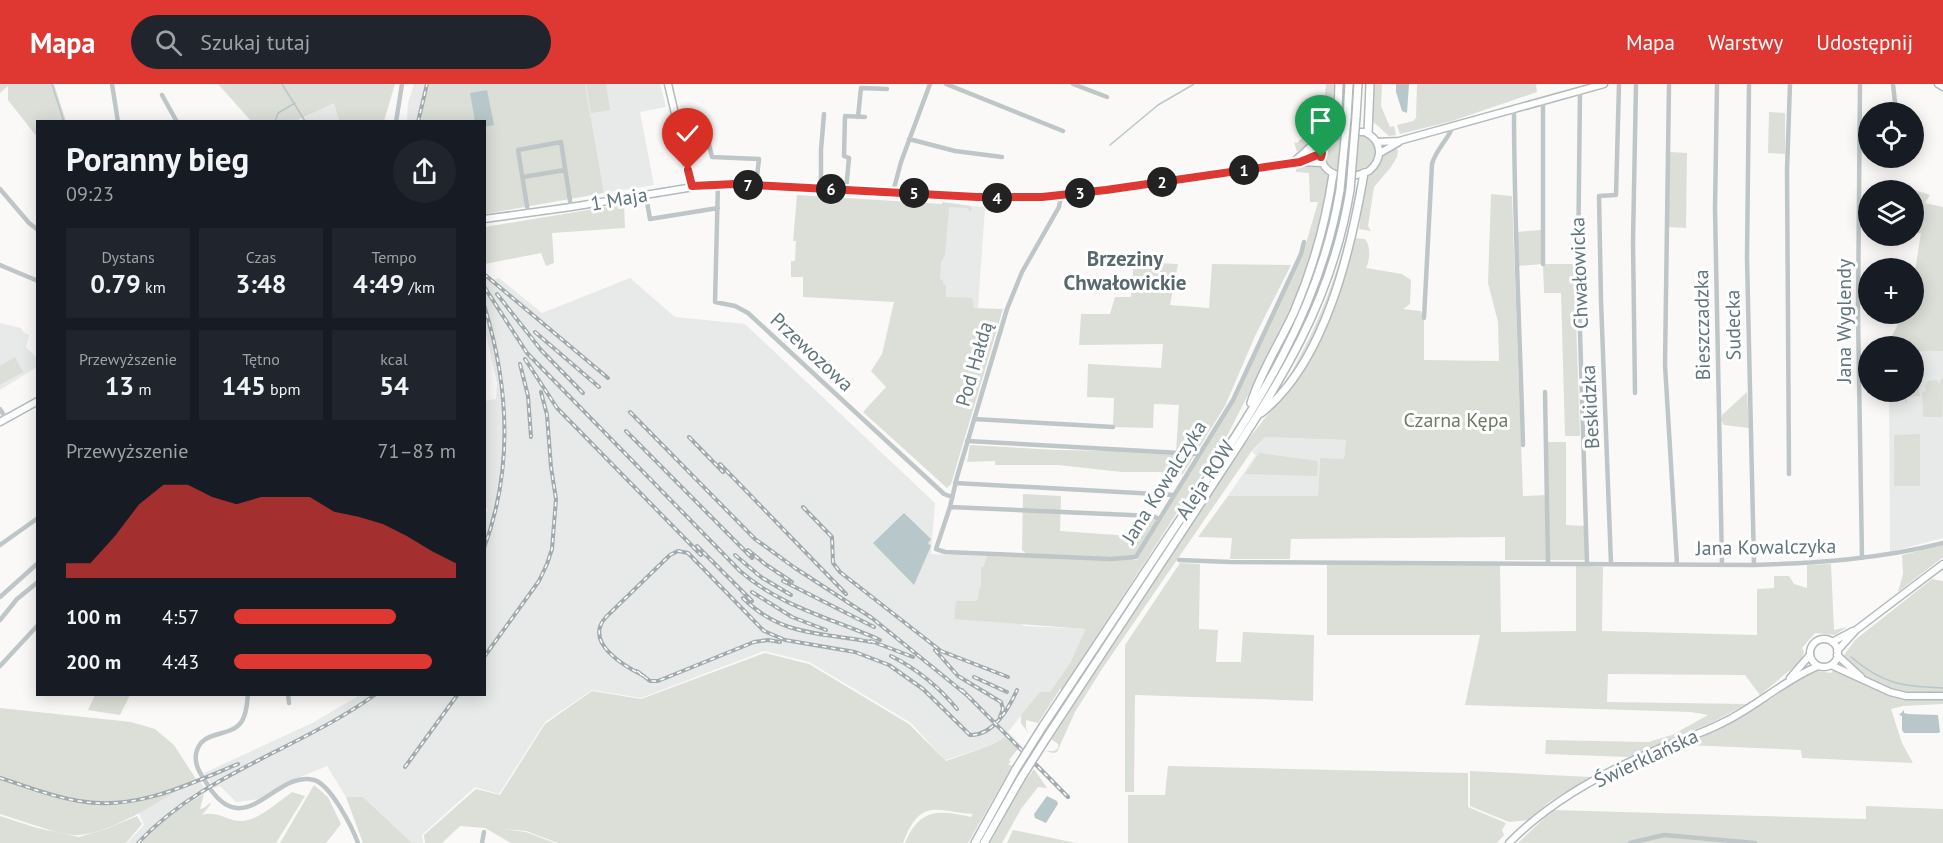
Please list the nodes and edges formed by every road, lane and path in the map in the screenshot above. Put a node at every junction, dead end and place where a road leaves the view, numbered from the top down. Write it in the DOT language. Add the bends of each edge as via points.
graph roads {
  1 [pos="112,84"];
  2 [pos="402,84"];
  3 [pos="668,84"];
  4 [pos="930,84"];
  5 [pos="946,84"];
  6 [pos="1072,84"];
  7 [pos="1339,84"];
  8 [pos="1349,84"];
  9 [pos="1358,84"];
  10 [pos="1370,84"];
  11 [pos="1604,84"];
  12 [pos="1618,84"];
  13 [pos="1636,84"];
  14 [pos="1669,84"];
  15 [pos="1717,84"];
  16 [pos="1749,84"];
  17 [pos="1790,84"];
  18 [pos="1860,84"];
  19 [pos="1893,84"];
  20 [pos="1938,84"];
  21 [pos="1943,87"];
  22 [pos="887,89"];
  23 [pos="1580,91"];
  24 [pos="162,95"];
  25 [pos="1107,97"];
  26 [pos="1543,101"];
  27 [pos="1895,102"];
  28 [pos="1338,104"];
  29 [pos="1514,110"];
  30 [pos="824,114"];
  31 [pos="858,117"];
  32 [pos="865,117"];
  33 [pos="118,120"];
  34 [pos="176,120"];
  35 [pos="396,120"];
  36 [pos="676,120"];
  37 [pos="1453,126"];
  38 [pos="1063,131"];
  39 [pos="1368,133"];
  40 [pos="1337,135"];
  41 [pos="909,140"];
  42 [pos="1399,141"];
  43 [pos="1377,142"];
  44 [pos="1322,153"];
  45 [pos="1380,153"];
  46 [pos="1002,158"];
  47 [pos="1297,162"];
  48 [pos="1323,163"];
  49 [pos="565,170"];
  50 [pos="1364,173"];
  51 [pos="1332,174"];
  52 [pos="523,177"];
  53 [pos="718,183"];
  54 [pos="756,185"];
  55 [pos="692,186"];
  56 [pos="0,189"];
  57 [pos="821,189"];
  58 [pos="846,190"];
  59 [pos="893,192"];
  60 [pos="1061,196"];
  61 [pos="647,202"];
  62 [pos="571,207"];
  63 [pos="718,208"];
  64 [pos="528,212"];
  65 [pos="486,219"];
  66 [pos="36,228"];
  67 [pos="1304,243"];
  68 [pos="1543,264"];
  69 [pos="0,265"];
  70 [pos="36,279"];
  71 [pos="1424,318"];
  72 [pos="1545,392"];
  73 [pos="1635,393"];
  74 [pos="36,402"];
  75 [pos="0,409"];
  76 [pos="1248,414"];
  77 [pos="1256,417"];
  78 [pos="974,419"];
  79 [pos="3,420"];
  80 [pos="1113,427"];
  81 [pos="967,441"];
  82 [pos="1523,445"];
  83 [pos="1198,454"];
  84 [pos="1789,474"];
  85 [pos="955,483"];
  86 [pos="1174,495"];
  87 [pos="952,497"];
  88 [pos="950,507"];
  89 [pos="36,519"];
  90 [pos="1160,519"];
  91 [pos="1943,543"];
  92 [pos="0,545"];
  93 [pos="936,549"];
  94 [pos="1862,558"];
  95 [pos="1179,560"];
  96 [pos="1548,563"];
  97 [pos="1587,563"];
  98 [pos="1611,564"];
  99 [pos="1677,564"];
  100 [pos="1943,564"];
  101 [pos="36,565"];
  102 [pos="1722,565"];
  103 [pos="1754,565"];
  104 [pos="36,584"];
  105 [pos="0,597"];
  106 [pos="0,620"];
  107 [pos="36,627"];
  108 [pos="1856,630"];
  109 [pos="1832,642"];
  110 [pos="1837,653"];
  111 [pos="1810,655"];
  112 [pos="1831,665"];
  113 [pos="0,666"];
  114 [pos="1818,666"];
  115 [pos="1864,680"];
  116 [pos="1788,681"];
  117 [pos="248,696"];
  118 [pos="288,696"];
  119 [pos="1943,696"];
  120 [pos="289,703"];
  121 [pos="484,831"];
  122 [pos="1513,842"];
  123 [pos="358,843"];
  124 [pos="482,843"];
  125 [pos="975,843"];
  126 [pos="984,843"];
  127 [pos="1630,843"];
  128 [pos="1755,843"];
  1 -- 33 [label="street"];
  2 -- 35 [label="street"];
  3 -- 36 [label="main road"];
  4 -- 41 [label="street"];
  5 -- 38 [label="street"];
  6 -- 25 [label="street"];
  7 -- 28 [label="main road"];
  8 -- 76 [label="main road, Aleja ROW, bridge" via="1340,190 1329,247 1307,308"];
  9 -- 77 [label="main road, Aleja ROW, bridge" via="1350,190 1338,245 1316,309"];
  10 -- 39 [label="main road"];
  11 -- 23 [label="main road"];
  12 -- 98 [label="street, Beskidzka" via="1616,195 1599,195"];
  13 -- 73 [label="street"];
  14 -- 99 [label="street" via="1665,365"];
  15 -- 102 [label="street, Bieszczadzka" via="1715,209"];
  16 -- 103 [label="street, Sudecka" via="1747,258"];
  17 -- 84 [label="street"];
  18 -- 94 [label="street, Jana Wyglendy" via="1858,326"];
  19 -- 27 [label="street"];
  20 -- 21 [label="main road"];
  22 -- 31 [label="street" via="861,88"];
  23 -- 26 [label="main road"];
  23 -- 97 [label="street, Chwałowicka" via="1577,230"];
  24 -- 34 [label="street"];
  26 -- 29 [label="main road"];
  26 -- 68 [label="street, Chwałowicka"];
  28 -- 40 [label="main road"];
  28 -- 47 [label="main road" via="1321,138"];
  29 -- 37 [label="main road"];
  29 -- 82 [label="street"];
  30 -- 57 [label="street"];
  31 -- 32 [label="street"];
  31 -- 58 [label="street" via="845,116 844,156 849,158"];
  36 -- 54 [label="street" via="702,115 712,157 759,159"];
  36 -- 55 [label="main road"];
  37 -- 42 [label="main road"];
  37 -- 71 [label="street" via="1432,164"];
  39 -- 40 [label="main road"];
  39 -- 43 [label="main road"];
  40 -- 44 [label="main road" via="1327,141"];
  41 -- 46 [label="street"];
  41 -- 59 [label="street"];
  42 -- 43 [label="main road"];
  42 -- 45 [label="main road"];
  43 -- 45 [label="main road"];
  44 -- 47 [label="main road"];
  44 -- 48 [label="main road"];
  45 -- 50 [label="main road" via="1376,165"];
  47 -- 48 [label="main road"];
  47 -- 60 [label="main road"];
  48 -- 51 [label="main road"];
  49 -- 52 [label="street"];
  49 -- 52 [label="street, 1 Maja" via="561,142 518,150"];
  49 -- 62 [label="street, 1 Maja"];
  50 -- 51 [label="main road" via="1344,177"];
  50 -- 77 [label="main road" via="1348,252 1324,319 1293,380"];
  51 -- 76 [label="main road" via="1308,276"];
  52 -- 64 [label="street, 1 Maja"];
  53 -- 54 [label="main road, 1 Maja"];
  53 -- 55 [label="main road, 1 Maja"];
  53 -- 63 [label="street, Przewozowa"];
  54 -- 57 [label="main road, 1 Maja"];
  55 -- 62 [label="main road, 1 Maja"];
  56 -- 66 [label="street"];
  57 -- 58 [label="main road, 1 Maja"];
  58 -- 59 [label="main road, 1 Maja"];
  59 -- 60 [label="main road, 1 Maja" via="995,198"];
  60 -- 78 [label="street, Pod Hałdą" via="1010,302"];
  61 -- 63 [label="street" via="650,219"];
  62 -- 64 [label="main road, 1 Maja"];
  63 -- 87 [label="street, Przewozowa" via="715,302 748,313 944,494"];
  64 -- 65 [label="main road, 1 Maja"];
  67 -- 83 [label="street, Jana Kowalczyka" via="1238,390"];
  69 -- 70 [label="street"];
  72 -- 96 [label="street"];
  74 -- 79 [label="main road"];
  75 -- 79 [label="street"];
  76 -- 125 [label="main road, Aleja ROW, bridge" via="1043,726"];
  77 -- 126 [label="main road, Aleja ROW, bridge" via="1047,737"];
  78 -- 80 [label="street"];
  78 -- 81 [label="street, Pod Hałdą"];
  81 -- 83 [label="street"];
  81 -- 85 [label="street, Pod Hałdą"];
  83 -- 86 [label="street, Jana Kowalczyka"];
  85 -- 86 [label="street"];
  85 -- 87 [label="street, Pod Hałdą"];
  86 -- 90 [label="street, Jana Kowalczyka"];
  87 -- 88 [label="street, Pod Hałdą"];
  88 -- 90 [label="street"];
  88 -- 93 [label="street, Pod Hałdą"];
  89 -- 92 [label="street"];
  90 -- 93 [label="street, Jana Kowalczyka" via="1136,557 1130,559"];
  91 -- 94 [label="street, Jana Kowalczyka"];
  94 -- 103 [label="street, Jana Kowalczyka"];
  95 -- 96 [label="street, Jana Kowalczyka"];
  96 -- 97 [label="street, Jana Kowalczyka"];
  97 -- 98 [label="street, Jana Kowalczyka"];
  98 -- 99 [label="street, Jana Kowalczyka"];
  99 -- 102 [label="street, Jana Kowalczyka"];
  100 -- 108 [label="main road"];
  101 -- 105 [label="street"];
  102 -- 103 [label="street, Jana Kowalczyka"];
  104 -- 106 [label="street"];
  107 -- 113 [label="street"];
  108 -- 109 [label="main road"];
  108 -- 110 [label="main road"];
  109 -- 110 [label="main road"];
  109 -- 111 [label="main road" via="1818,641"];
  110 -- 112 [label="main road"];
  110 -- 115 [label="main road"];
  111 -- 114 [label="main road"];
  111 -- 116 [label="main road, Świerklańska"];
  112 -- 114 [label="main road"];
  112 -- 115 [label="main road"];
  114 -- 116 [label="main road, Świerklańska"];
  115 -- 119 [label="main road" via="1900,695"];
  116 -- 122 [label="main road, Świerklańska" via="1726,722 1645,755 1573,793 1540,816"];
  117 -- 123 [label="street" via="246,714 239,725 207,738 197,750 198,768 214,797 228,809 240,812 299,780 315,780 332,797"];
  118 -- 120 [label="street"];
  121 -- 124 [label="street"];
  127 -- 128 [label="street" via="1664,835"];
}
